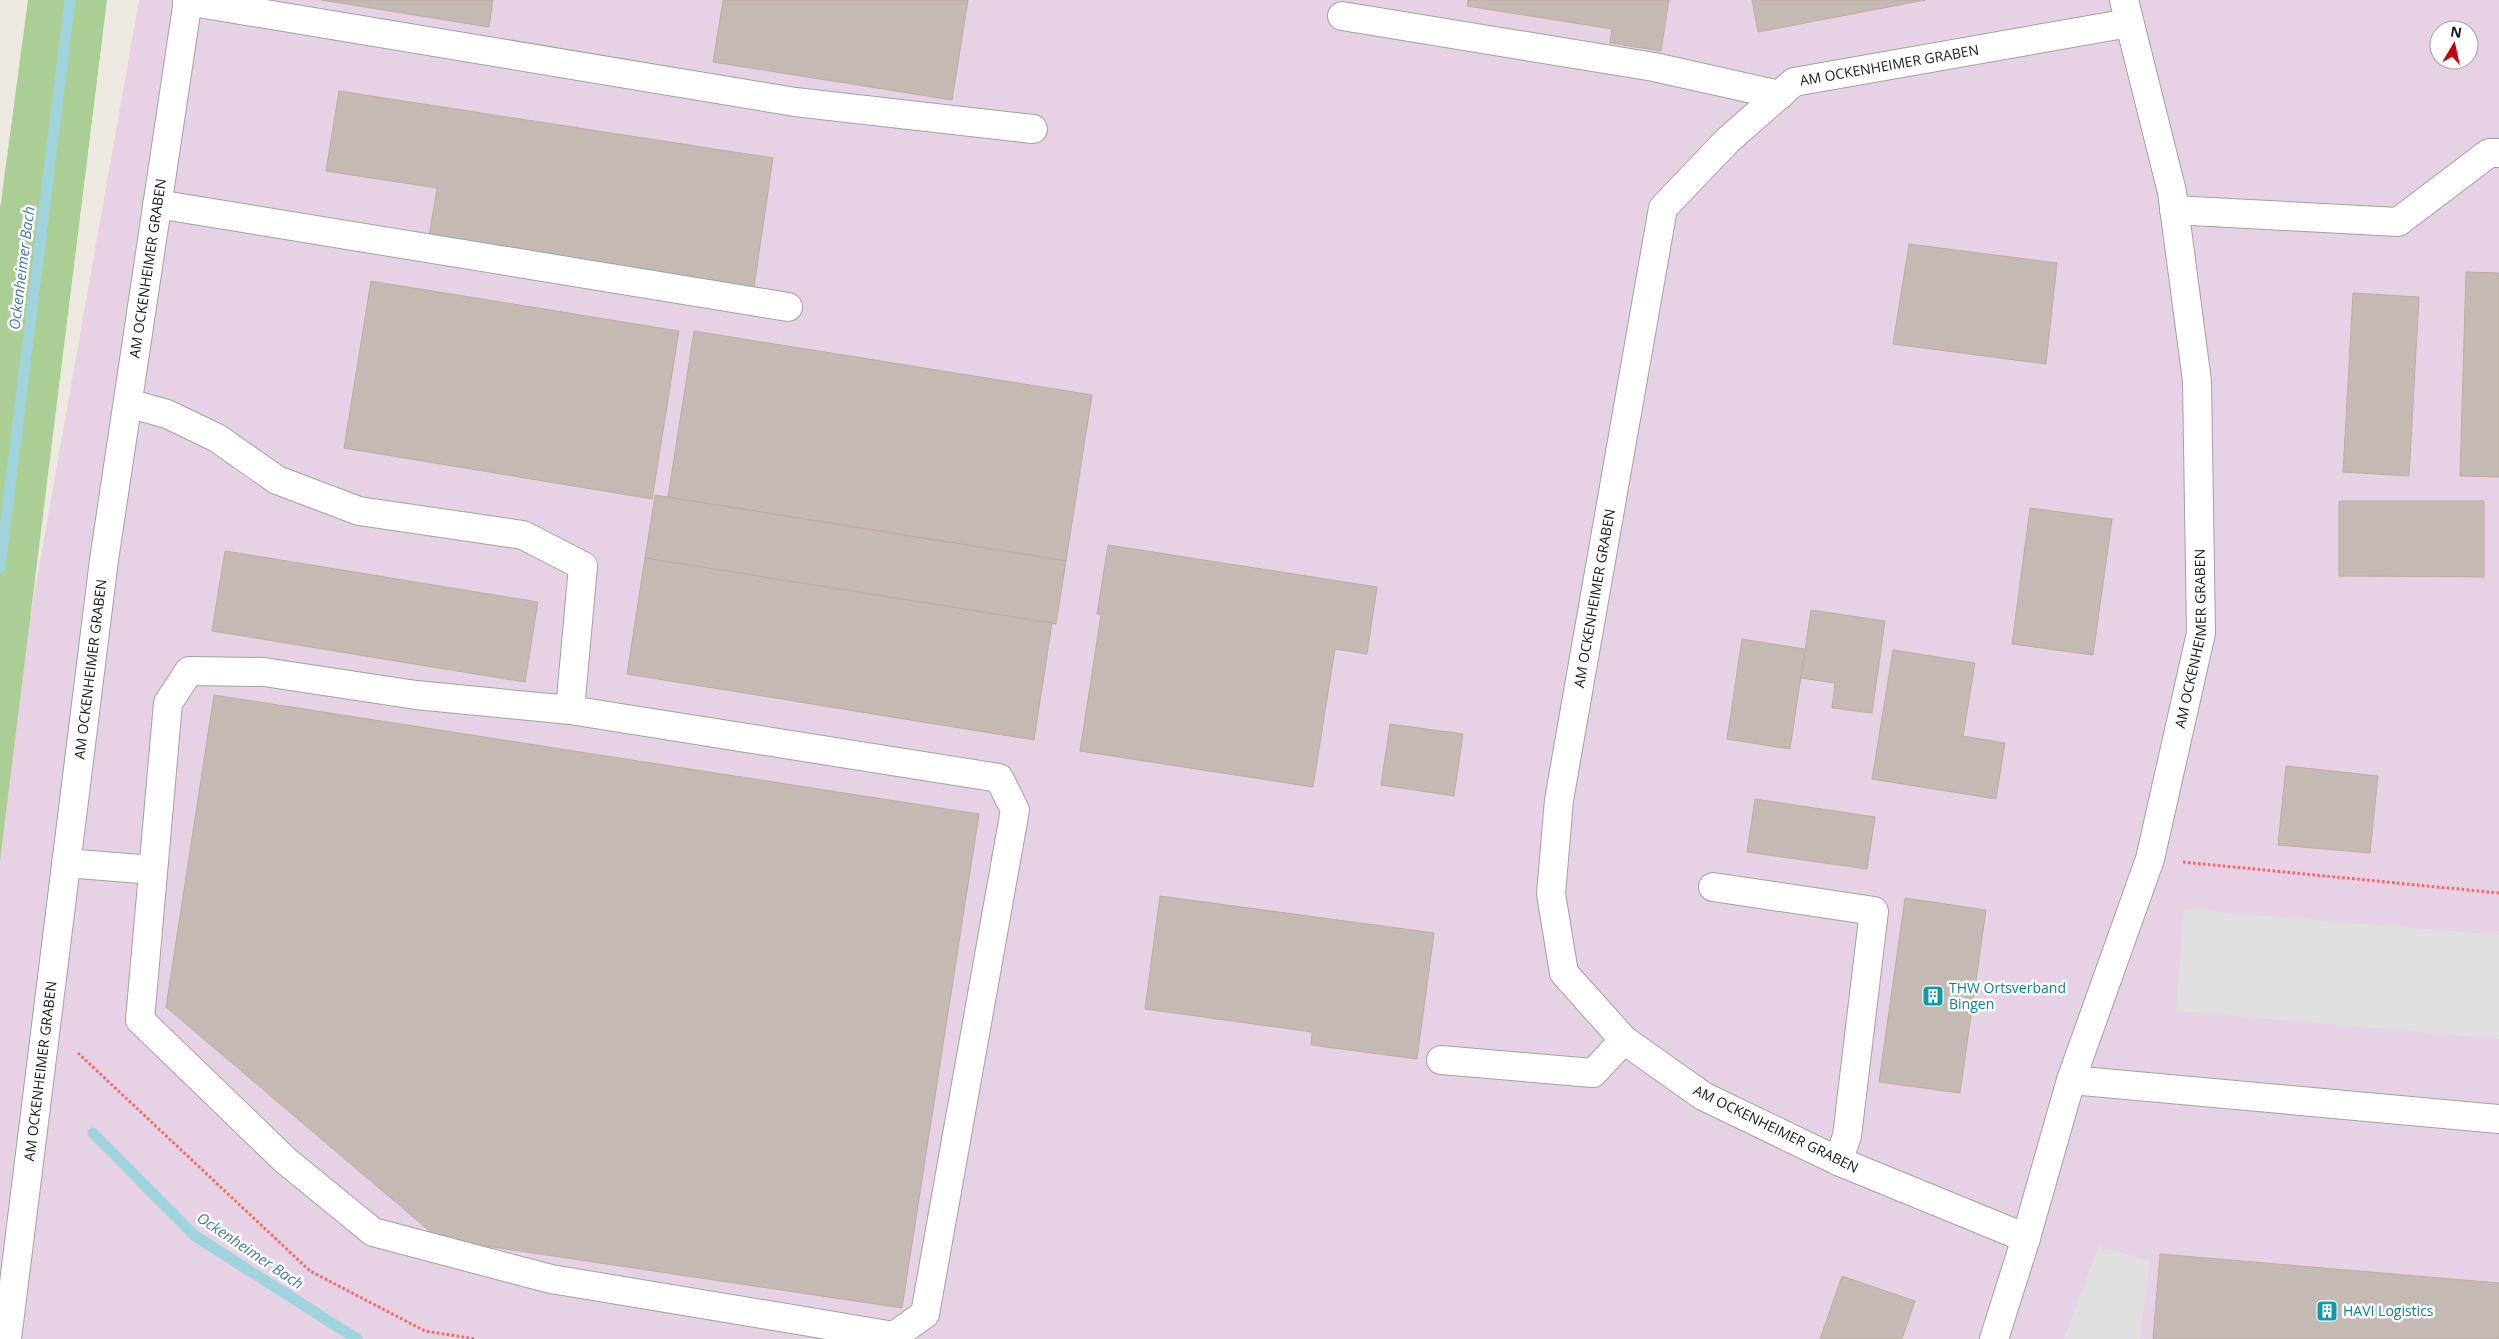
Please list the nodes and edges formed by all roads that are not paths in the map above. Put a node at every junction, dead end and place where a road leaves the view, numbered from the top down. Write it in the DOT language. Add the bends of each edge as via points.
graph roads {
  1 [pos="187,1"];
  2 [pos="286,8"];
  3 [pos="2126,11"];
  4 [pos="1342,16"];
  5 [pos="1780,95"];
  6 [pos="1034,129"];
  7 [pos="2499,153"];
  8 [pos="157,204"];
  9 [pos="2174,210"];
  10 [pos="788,307"];
  11 [pos="128,403"];
  12 [pos="570,710"];
  13 [pos="66,863"];
  14 [pos="154,870"];
  15 [pos="1712,888"];
  16 [pos="1624,1040"];
  17 [pos="1441,1060"];
  18 [pos="2072,1080"];
  19 [pos="2499,1120"];
  20 [pos="1838,1162"];
  21 [pos="2026,1238"];
  22 [pos="7,1339"];
  23 [pos="1994,1339"];
  1 -- 2 [label="street"];
  1 -- 8 [label="street, AM OCKENHEIMER GRABEN"];
  2 -- 6 [label="street" via="795,102"];
  3 -- 5 [label="street, AM OCKENHEIMER GRABEN" via="1794,82"];
  3 -- 9 [label="street, AM OCKENHEIMER GRABEN"];
  4 -- 5 [label="street" via="1654,67"];
  5 -- 16 [label="street, AM OCKENHEIMER GRABEN" via="1728,140 1663,208 1559,800 1551,894 1564,972"];
  7 -- 9 [label="street" via="2489,153 2398,222"];
  8 -- 10 [label="street"];
  8 -- 11 [label="street, AM OCKENHEIMER GRABEN"];
  9 -- 18 [label="street, AM OCKENHEIMER GRABEN" via="2197,381 2201,633 2150,859"];
  11 -- 12 [label="street" via="167,414 217,438 277,480 358,511 522,535 583,566"];
  11 -- 13 [label="street, AM OCKENHEIMER GRABEN" via="104,560"];
  12 -- 14 [label="street" via="416,695 264,672 189,671 168,703"];
  12 -- 14 [label="street" via="999,778 1015,810 942,1226 925,1314 894,1336 551,1279 373,1232 285,1160 140,1020"];
  13 -- 14 [label="street"];
  13 -- 22 [label="street, AM OCKENHEIMER GRABEN"];
  15 -- 20 [label="street" via="1874,911 1847,1136"];
  16 -- 17 [label="street" via="1594,1073"];
  16 -- 20 [label="street, AM OCKENHEIMER GRABEN" via="1703,1096"];
  18 -- 19 [label="street"];
  18 -- 21 [label="street, AM OCKENHEIMER GRABEN"];
  20 -- 21 [label="street, AM OCKENHEIMER GRABEN"];
  21 -- 23 [label="street, AM OCKENHEIMER GRABEN"];
}
